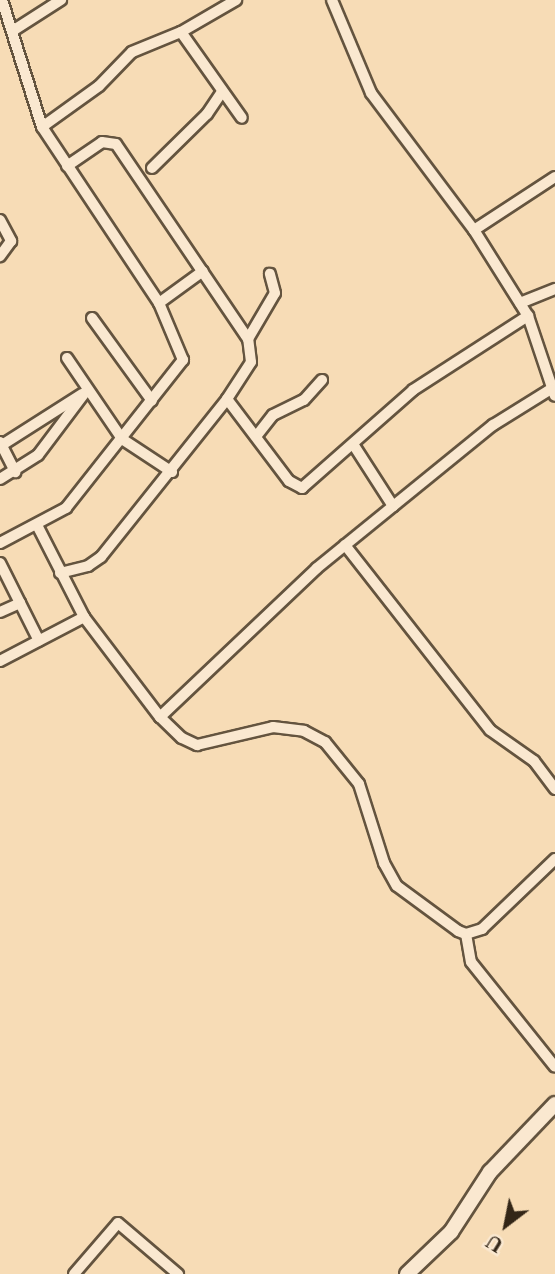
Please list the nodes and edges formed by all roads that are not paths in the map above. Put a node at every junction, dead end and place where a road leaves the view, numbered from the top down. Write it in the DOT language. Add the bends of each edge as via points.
graph roads {
  1 [pos="2,0"];
  2 [pos="61,0"];
  3 [pos="332,0"];
  4 [pos="229,2"];
  5 [pos="14,30"];
  6 [pos="181,32"];
  7 [pos="222,92"];
  8 [pos="242,118"];
  9 [pos="42,127"];
  10 [pos="67,166"];
  11 [pos="152,168"];
  12 [pos="555,177"];
  13 [pos="0,220"];
  14 [pos="474,230"];
  15 [pos="0,257"];
  16 [pos="203,271"];
  17 [pos="270,274"];
  18 [pos="555,289"];
  19 [pos="159,303"];
  20 [pos="520,303"];
  21 [pos="528,316"];
  22 [pos="92,318"];
  23 [pos="248,339"];
  24 [pos="67,358"];
  25 [pos="322,380"];
  26 [pos="87,390"];
  27 [pos="553,392"];
  28 [pos="227,399"];
  29 [pos="152,401"];
  30 [pos="258,434"];
  31 [pos="122,439"];
  32 [pos="1,443"];
  33 [pos="353,444"];
  34 [pos="15,472"];
  35 [pos="172,472"];
  36 [pos="0,479"];
  37 [pos="393,506"];
  38 [pos="37,525"];
  39 [pos="0,543"];
  40 [pos="345,545"];
  41 [pos="0,563"];
  42 [pos="60,573"];
  43 [pos="19,603"];
  44 [pos="0,612"];
  45 [pos="84,617"];
  46 [pos="39,641"];
  47 [pos="0,661"];
  48 [pos="160,717"];
  49 [pos="555,789"];
  50 [pos="555,859"];
  51 [pos="466,934"];
  52 [pos="555,1067"];
  53 [pos="555,1104"];
  54 [pos="74,1274"];
  55 [pos="178,1274"];
  56 [pos="407,1274"];
  1 -- 5 [label="street"];
  2 -- 5 [label="street"];
  3 -- 14 [label="street" via="371,93"];
  4 -- 6 [label="street"];
  5 -- 9 [label="street"];
  6 -- 7 [label="street"];
  6 -- 9 [label="street" via="132,52 99,86"];
  7 -- 8 [label="street"];
  7 -- 11 [label="street" via="207,114"];
  9 -- 10 [label="street"];
  10 -- 16 [label="street" via="103,142 116,144"];
  10 -- 19 [label="street"];
  12 -- 14 [label="street"];
  13 -- 15 [label="street" via="11,241"];
  14 -- 20 [label="street"];
  16 -- 19 [label="street"];
  16 -- 23 [label="street"];
  17 -- 23 [label="street" via="275,293"];
  18 -- 20 [label="street"];
  19 -- 29 [label="street" via="183,360"];
  20 -- 21 [label="street"];
  21 -- 27 [label="street"];
  21 -- 33 [label="street" via="413,390"];
  22 -- 29 [label="street"];
  23 -- 28 [label="street" via="251,362"];
  24 -- 26 [label="street"];
  25 -- 30 [label="street" via="304,400 273,415"];
  26 -- 31 [label="street"];
  26 -- 32 [label="street"];
  26 -- 34 [label="street" via="38,455"];
  27 -- 37 [label="street" via="493,425"];
  28 -- 30 [label="street"];
  28 -- 35 [label="street"];
  29 -- 31 [label="street"];
  30 -- 33 [label="street" via="299,488"];
  31 -- 35 [label="street"];
  31 -- 38 [label="street" via="66,509"];
  32 -- 34 [label="street"];
  33 -- 37 [label="street"];
  34 -- 36 [label="street"];
  35 -- 42 [label="street" via="101,557 88,566"];
  37 -- 40 [label="street"];
  38 -- 39 [label="street"];
  38 -- 42 [label="street"];
  40 -- 48 [label="street"];
  40 -- 49 [label="street" via="490,730 534,761"];
  41 -- 43 [label="street"];
  42 -- 45 [label="street"];
  43 -- 44 [label="street"];
  43 -- 46 [label="street"];
  45 -- 46 [label="street"];
  45 -- 48 [label="street"];
  46 -- 47 [label="street"];
  48 -- 51 [label="street" via="182,738 197,744 273,727 304,731 334,748 359,784 384,863 397,886"];
  50 -- 51 [label="street" via="482,929"];
  51 -- 52 [label="street" via="471,962"];
  53 -- 56 [label="street" via="490,1172 451,1232"];
  54 -- 55 [label="street" via="118,1223"];
}
